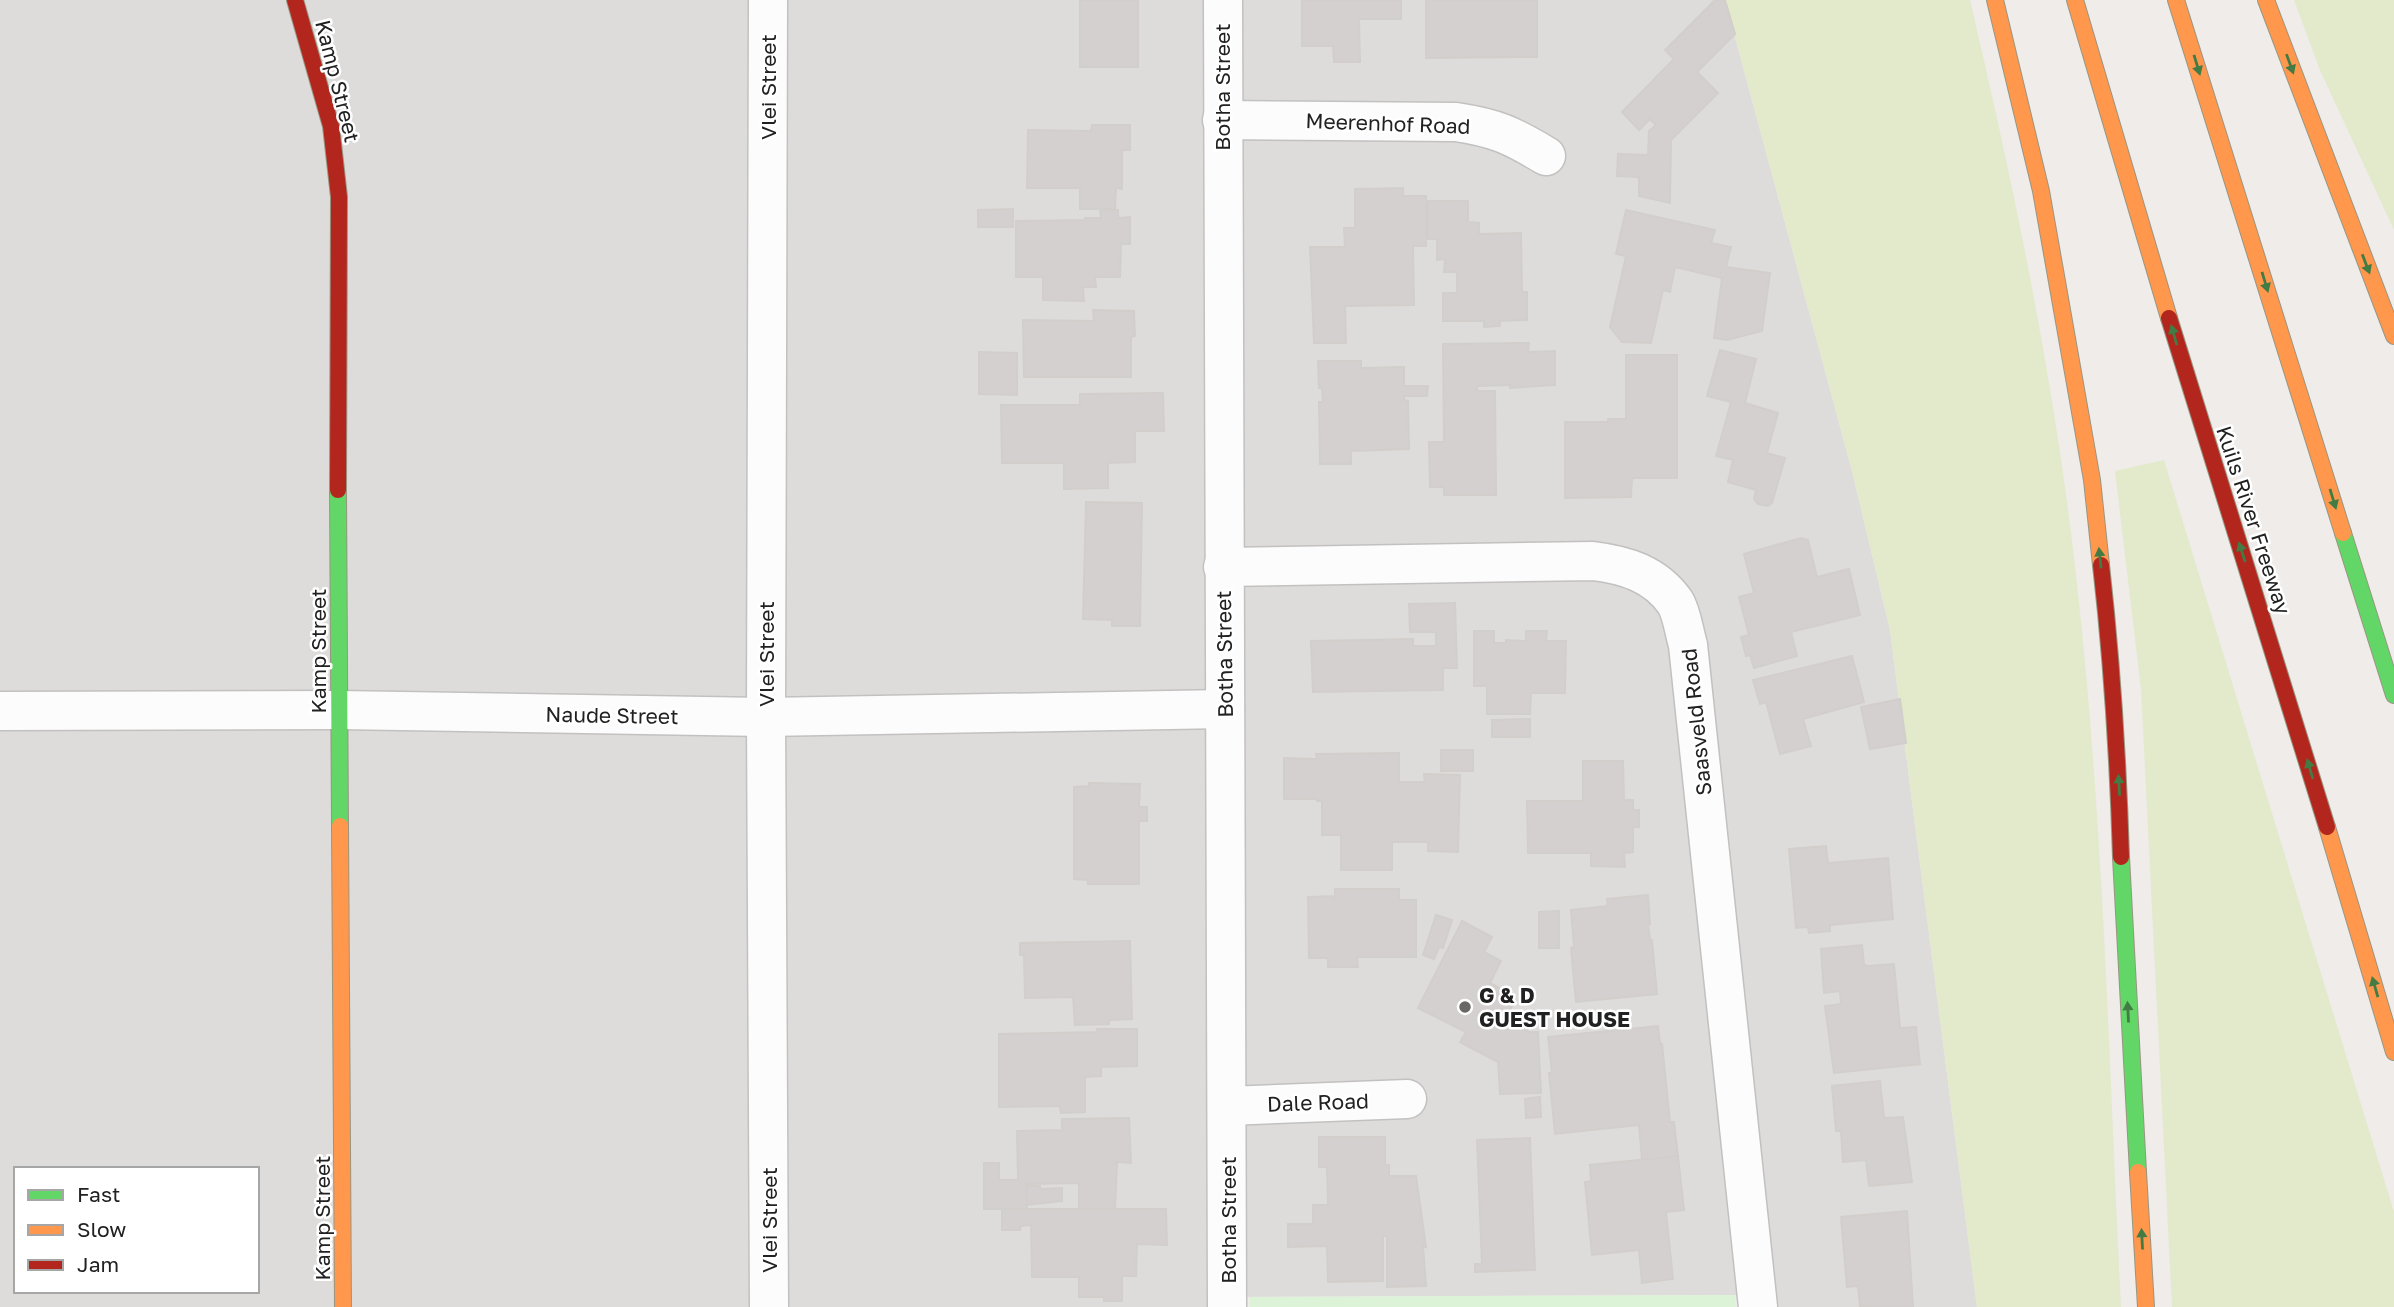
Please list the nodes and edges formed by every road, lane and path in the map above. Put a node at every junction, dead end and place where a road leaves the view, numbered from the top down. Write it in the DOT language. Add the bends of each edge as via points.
graph roads {
  1 [pos="295,0"];
  2 [pos="768,0"];
  3 [pos="1223,0"];
  4 [pos="1996,0"];
  5 [pos="2075,0"];
  6 [pos="2176,0"];
  7 [pos="2266,0"];
  8 [pos="1222,120"];
  9 [pos="1546,156"];
  10 [pos="2394,336"];
  11 [pos="1223,567"];
  12 [pos="2394,695"];
  13 [pos="1225,709"];
  14 [pos="339,710"];
  15 [pos="0,711"];
  16 [pos="766,718"];
  17 [pos="2394,1052"];
  18 [pos="1407,1099"];
  19 [pos="1228,1106"];
  20 [pos="344,1307"];
  21 [pos="769,1307"];
  22 [pos="1227,1307"];
  23 [pos="1758,1307"];
  24 [pos="2146,1307"];
  1 -- 14 [label="main road, Kamp Street" via="331,126 339,197"];
  2 -- 16 [label="street, Vlei Street"];
  3 -- 8 [label="street, Botha Street"];
  24 -- 4 [label="main road, one-way" via="2118,769 2092,480 2040,191"];
  17 -- 5 [label="main road, Kuils River Freeway, one-way"];
  6 -- 12 [label="main road, one-way"];
  7 -- 10 [label="main road, one-way"];
  8 -- 9 [label="street, Meerenhof Road" via="1456,122 1512,135"];
  8 -- 11 [label="street, Botha Street"];
  11 -- 13 [label="street, Botha Street"];
  11 -- 23 [label="street, Saasveld Road" via="1594,561 1623,565 1649,576 1676,604 1688,645"];
  13 -- 16 [label="street, Naude Street"];
  13 -- 19 [label="street, Botha Street"];
  14 -- 15 [label="street, Naude Street"];
  14 -- 16 [label="street, Naude Street"];
  14 -- 20 [label="main road, Kamp Street"];
  16 -- 21 [label="street, Vlei Street"];
  18 -- 19 [label="street, Dale Road"];
  19 -- 22 [label="street, Botha Street"];
}
